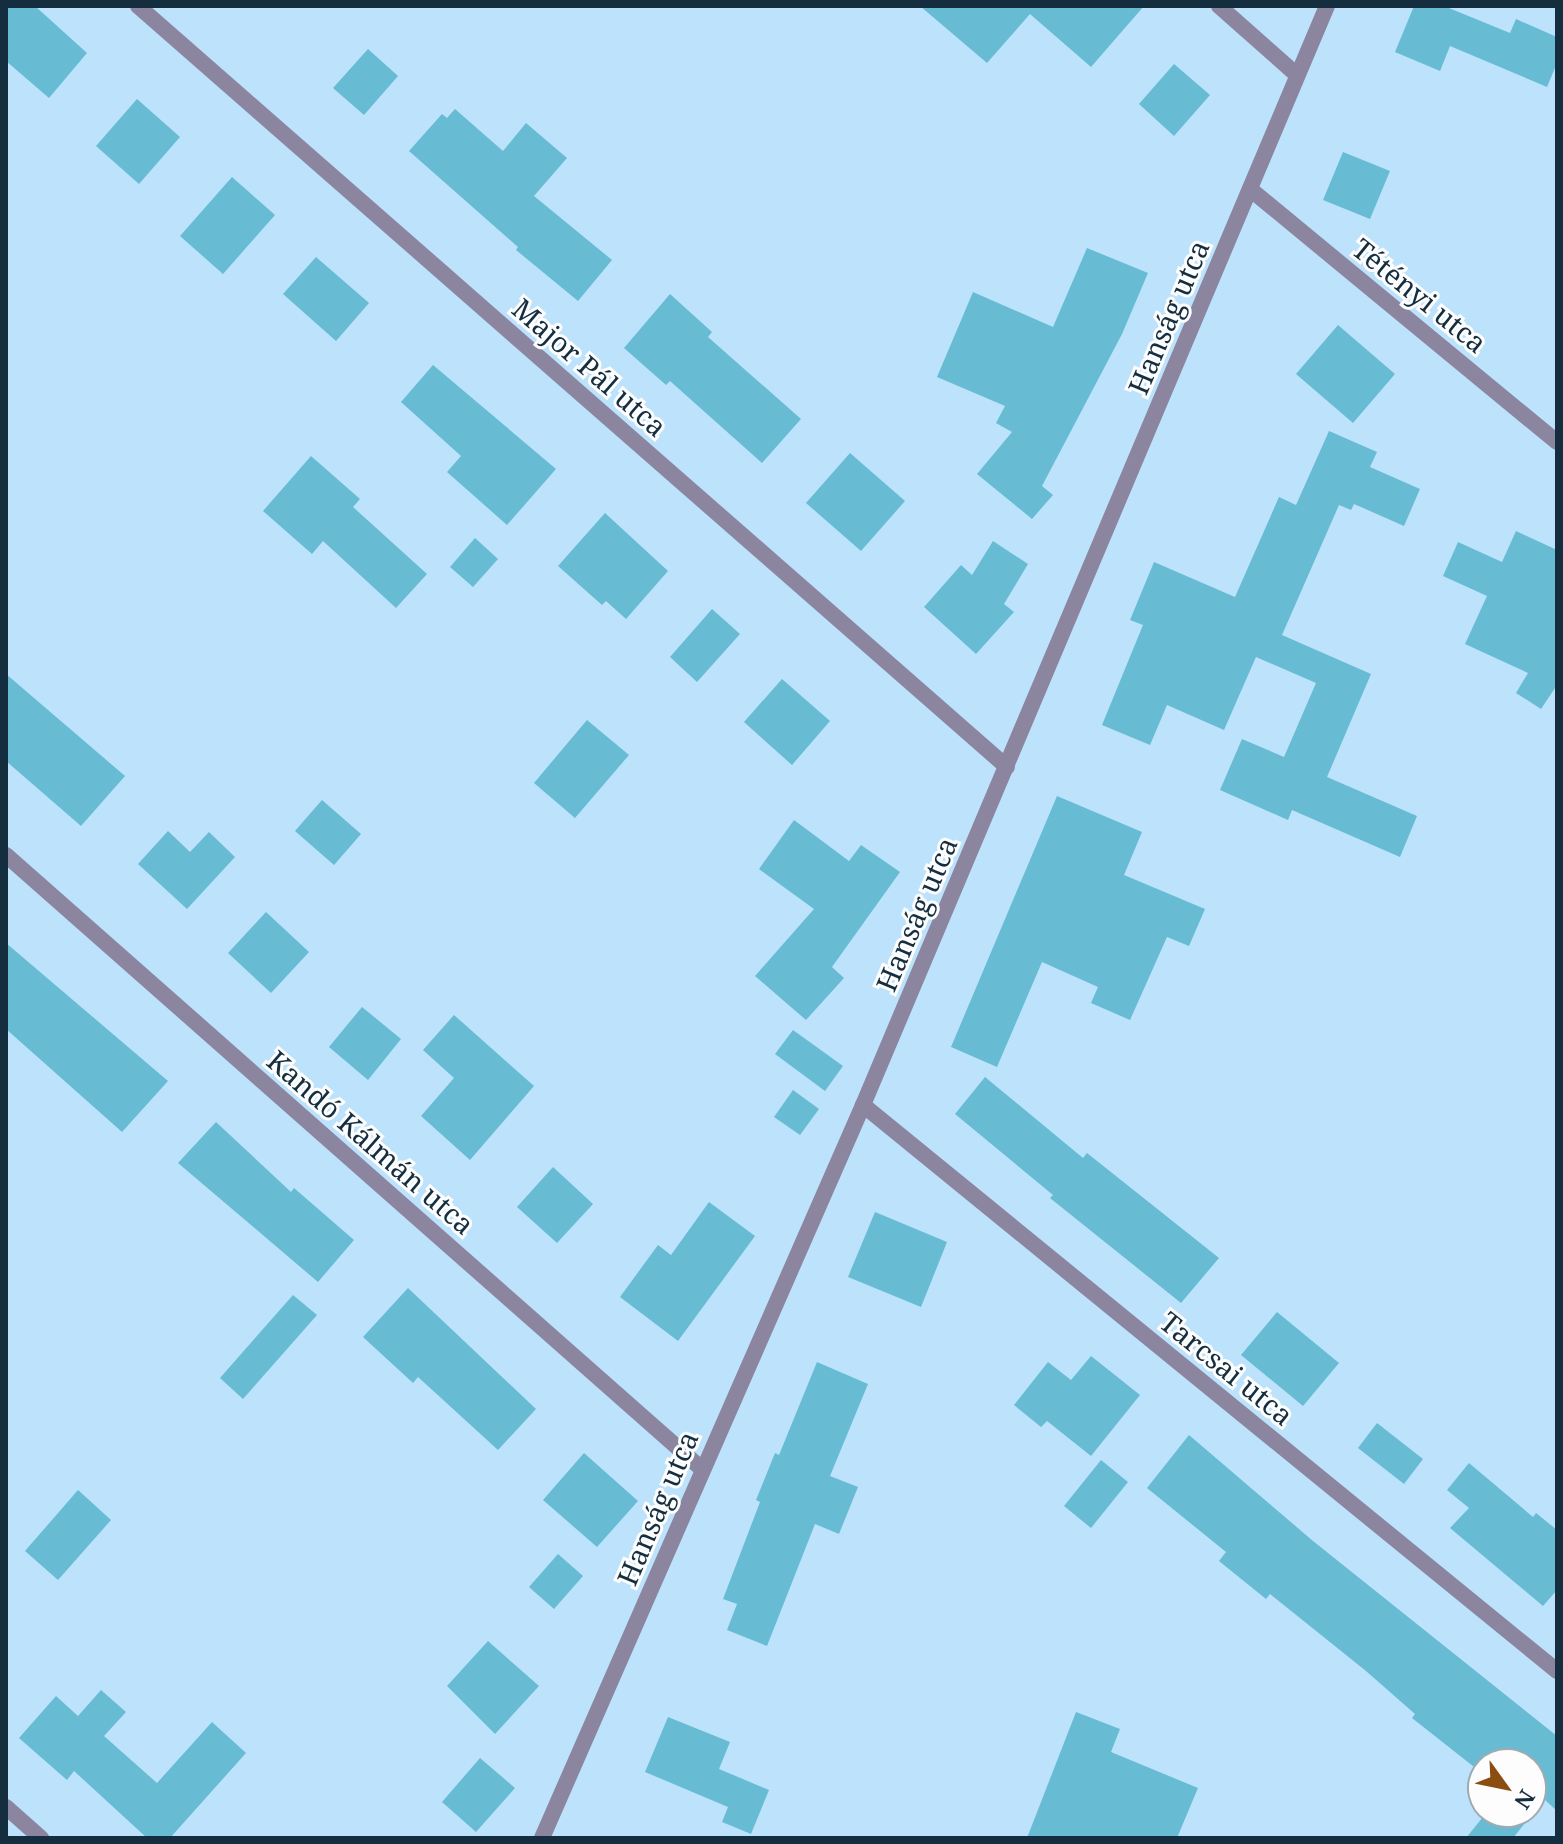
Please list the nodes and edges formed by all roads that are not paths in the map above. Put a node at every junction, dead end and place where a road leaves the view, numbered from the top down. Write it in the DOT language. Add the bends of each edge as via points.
graph roads {
  1 [pos="138,6"];
  2 [pos="1219,6"];
  3 [pos="1327,6"];
  4 [pos="1297,75"];
  5 [pos="1250,189"];
  6 [pos="1557,442"];
  7 [pos="1007,767"];
  8 [pos="6,855"];
  9 [pos="863,1105"];
  10 [pos="702,1469"];
  11 [pos="1557,1671"];
  12 [pos="6,1807"];
  13 [pos="41,1838"];
  14 [pos="542,1838"];
  1 -- 7 [label="street, Major Pál utca"];
  2 -- 4 [label="street"];
  3 -- 4 [label="street, Hanság utca"];
  4 -- 5 [label="street, Hanság utca"];
  5 -- 6 [label="street, Tétényi utca"];
  5 -- 7 [label="street, Hanság utca"];
  7 -- 9 [label="street, Hanság utca"];
  8 -- 10 [label="street, Kandó Kálmán utca"];
  9 -- 10 [label="street, Hanság utca"];
  9 -- 11 [label="street, Tarcsai utca"];
  10 -- 14 [label="street, Hanság utca"];
  12 -- 13 [label="street"];
}
